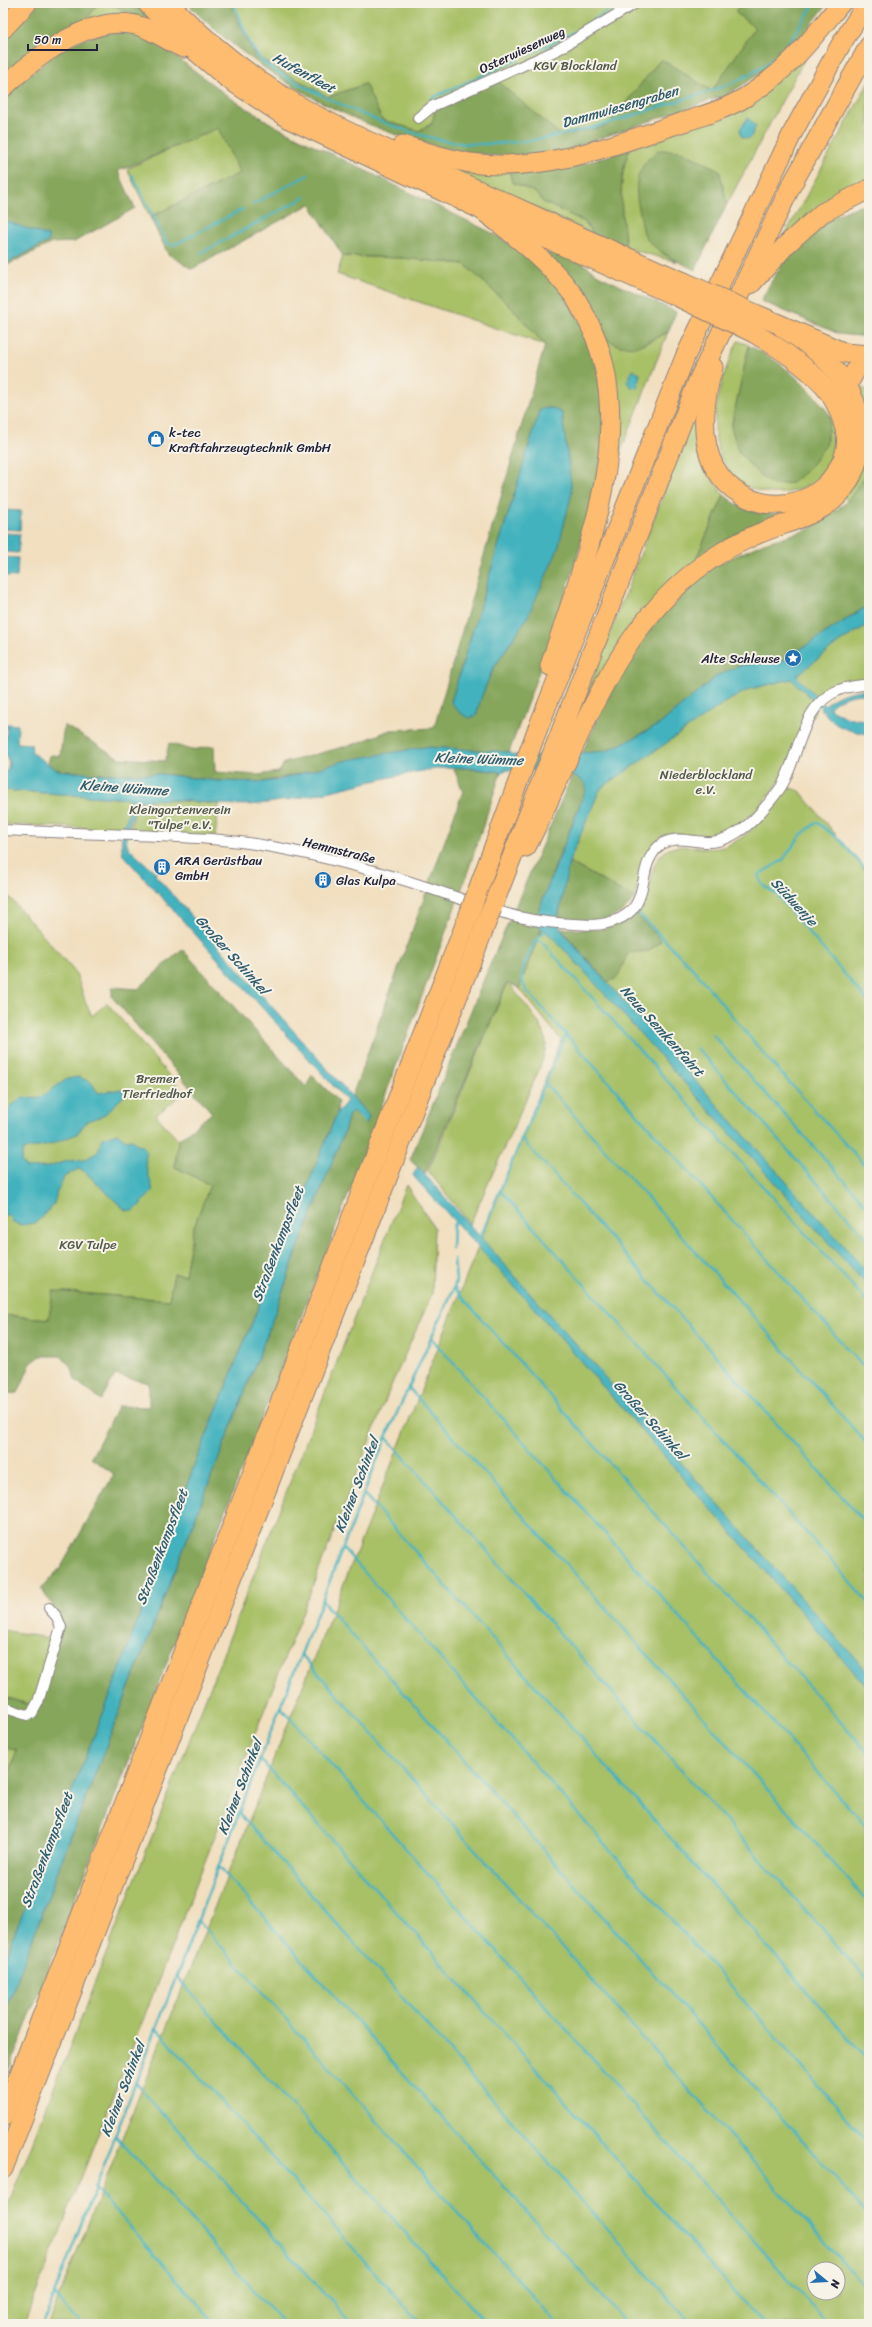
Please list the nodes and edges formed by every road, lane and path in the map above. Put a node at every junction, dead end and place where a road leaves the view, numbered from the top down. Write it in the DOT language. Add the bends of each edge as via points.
graph roads {
  1 [pos="27,3"];
  2 [pos="147,3"];
  3 [pos="168,3"];
  4 [pos="636,3"];
  5 [pos="841,3"];
  6 [pos="867,3"];
  7 [pos="3,29"];
  8 [pos="869,46"];
  9 [pos="202,57"];
  10 [pos="3,88"];
  11 [pos="418,118"];
  12 [pos="328,120"];
  13 [pos="869,189"];
  14 [pos="482,210"];
  15 [pos="753,266"];
  16 [pos="681,289"];
  17 [pos="744,293"];
  18 [pos="757,325"];
  19 [pos="783,328"];
  20 [pos="869,355"];
  21 [pos="869,362"];
  22 [pos="847,386"];
  23 [pos="869,684"];
  24 [pos="532,732"];
  25 [pos="542,800"];
  26 [pos="3,830"];
  27 [pos="486,906"];
  28 [pos="49,1608"];
  29 [pos="3,1707"];
  30 [pos="3,2117"];
  31 [pos="3,2169"];
  1 -- 7 [label="highway"];
  2 -- 9 [label="highway"];
  3 -- 12 [label="highway" via="195,30 261,82"];
  4 -- 11 [label="street, Osterwiesenweg" via="558,50 433,106"];
  5 -- 12 [label="highway" via="799,55 743,99 662,129 568,158 513,165 470,163"];
  6 -- 24 [label="highway" via="840,46 793,132 685,356"];
  8 -- 15 [label="highway" via="791,186"];
  9 -- 10 [label="highway" via="148,30 131,24 115,24 72,36 45,53"];
  9 -- 14 [label="highway" via="227,78 289,119"];
  12 -- 16 [label="highway"];
  13 -- 17 [label="highway" via="822,213 807,225"];
  14 -- 16 [label="highway"];
  14 -- 24 [label="highway" via="540,256 572,293 596,338 606,371 611,411 607,467 595,519"];
  15 -- 17 [label="highway"];
  15 -- 25 [label="highway" via="698,381 562,728"];
  16 -- 18 [label="highway, bridge"];
  17 -- 18 [label="highway" via="711,375 705,415 707,443 715,468 728,485 746,498 770,504 786,504 803,500 819,492 832,479 844,459 848,441 841,412 825,387"];
  18 -- 19 [label="highway"];
  19 -- 20 [label="highway" via="845,353"];
  19 -- 22 [label="highway" via="818,352"];
  21 -- 22 [label="highway" via="857,368"];
  22 -- 25 [label="highway" via="853,397 861,434 854,472 847,484 824,508 726,550 702,564 669,593 621,654 581,734"];
  23 -- 26 [label="street, Hemmstraße" via="838,690 826,697 816,708 801,735 781,787 757,817 720,840 672,840 659,846 648,862 642,892 632,911 619,920 598,925 559,924 515,918 400,880 267,846 180,837"];
  24 -- 27 [label="highway" via="510,802"];
  25 -- 27 [label="highway"];
  27 -- 30 [label="highway"];
  27 -- 31 [label="highway"];
  28 -- 29 [label="street" via="61,1627 38,1702 32,1713 27,1715"];
}
